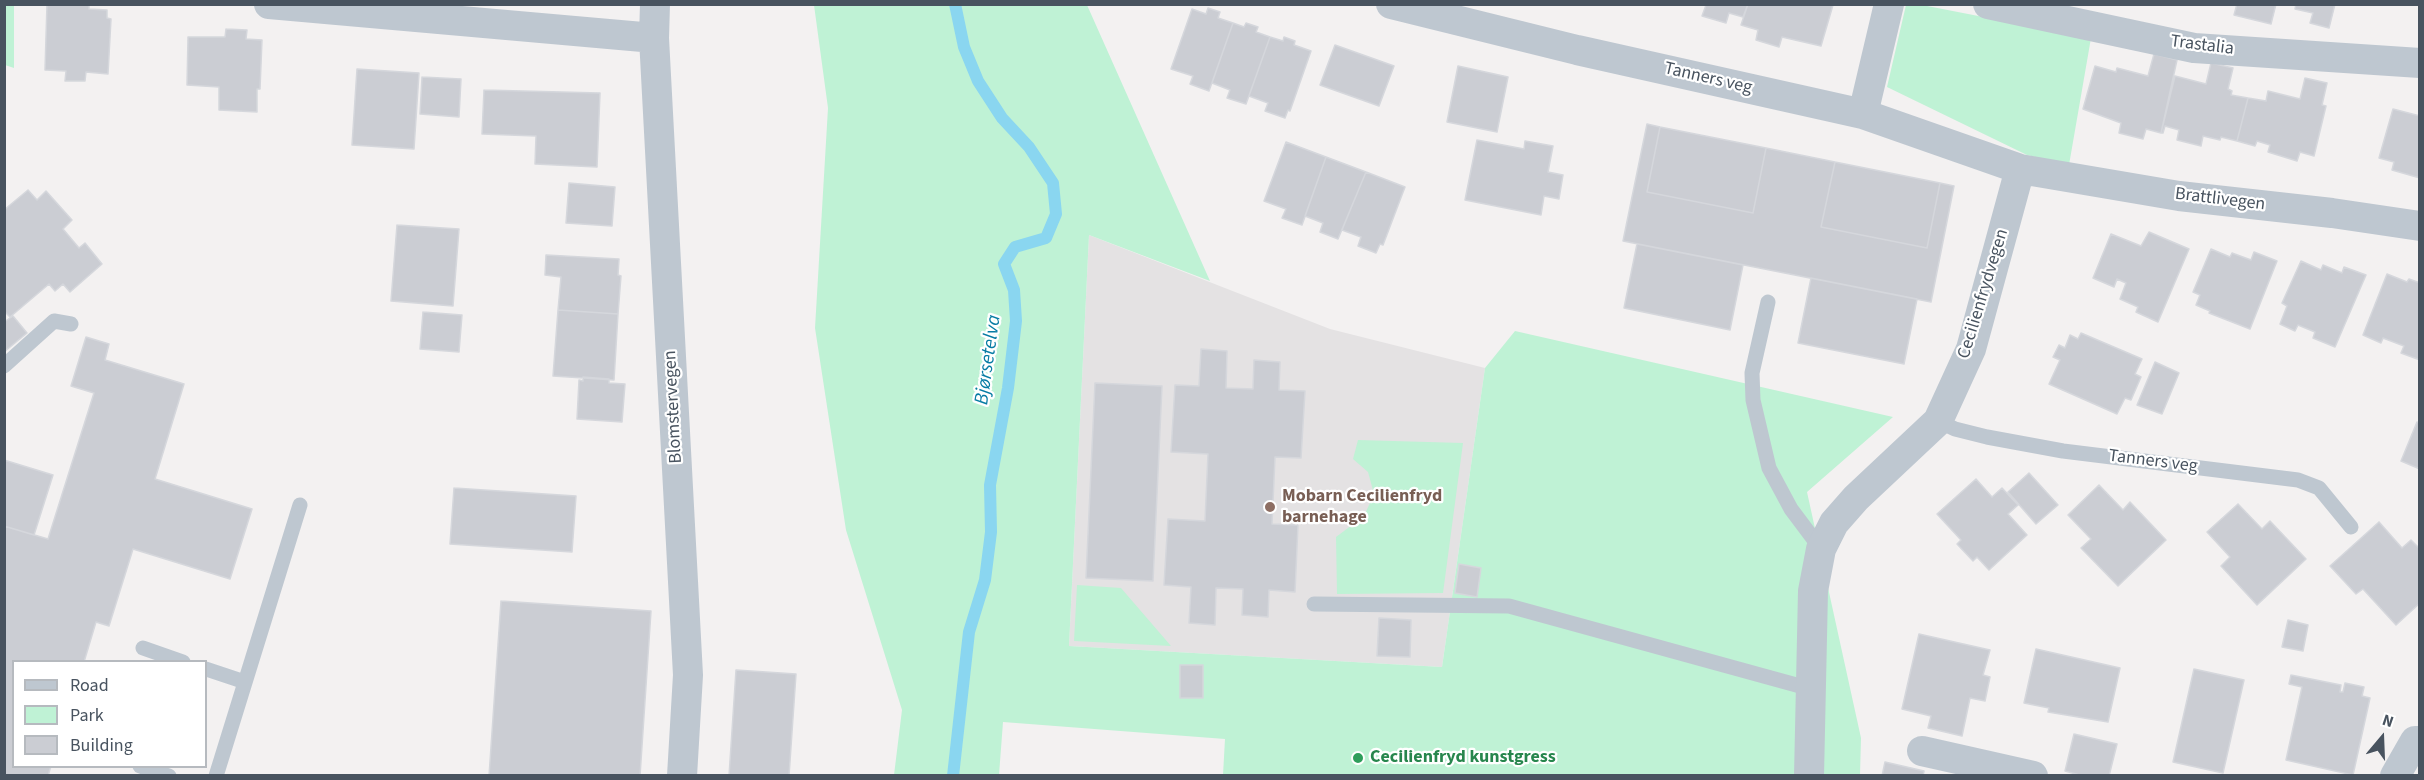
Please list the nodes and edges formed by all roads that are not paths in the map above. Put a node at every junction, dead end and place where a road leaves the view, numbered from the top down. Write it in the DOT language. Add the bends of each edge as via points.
graph roads {
  1 [pos="269,4"];
  2 [pos="655,4"];
  3 [pos="1391,4"];
  4 [pos="1889,4"];
  5 [pos="1988,4"];
  6 [pos="654,38"];
  7 [pos="2420,63"];
  8 [pos="1863,114"];
  9 [pos="2020,169"];
  10 [pos="2420,226"];
  11 [pos="1768,302"];
  12 [pos="70,324"];
  13 [pos="4,366"];
  14 [pos="1938,421"];
  15 [pos="300,505"];
  16 [pos="2351,527"];
  17 [pos="1821,549"];
  18 [pos="1314,604"];
  19 [pos="143,648"];
  20 [pos="177,660"];
  21 [pos="207,669"];
  22 [pos="245,682"];
  23 [pos="1811,689"];
  24 [pos="2420,741"];
  25 [pos="1922,751"];
  26 [pos="146,768"];
  27 [pos="169,776"];
  28 [pos="216,776"];
  29 [pos="682,776"];
  30 [pos="1809,776"];
  31 [pos="2033,776"];
  32 [pos="2395,776"];
  1 -- 6 [label="street"];
  2 -- 6 [label="street, Blomstervegen"];
  3 -- 8 [label="street, Tanners veg"];
  4 -- 8 [label="street"];
  5 -- 7 [label="street, Trastalia" via="2194,48"];
  6 -- 29 [label="street, Blomstervegen" via="688,675"];
  8 -- 9 [label="street, Tanners veg"];
  9 -- 10 [label="street, Brattlivegen" via="2179,196"];
  9 -- 14 [label="street, Cecilienfrydvegen" via="1971,349"];
  11 -- 17 [label="lane" via="1752,373 1753,400 1769,468 1791,509"];
  12 -- 13 [label="lane" via="54,321"];
  14 -- 16 [label="lane, Tanners veg" via="1987,437 2063,451 2298,480 2319,488"];
  14 -- 17 [label="street, Cecilienfrydvegen" via="1856,498 1834,523"];
  15 -- 22 [label="lane"];
  17 -- 23 [label="street, Cecilienfrydvegen" via="1813,591"];
  18 -- 23 [label="lane" via="1509,606"];
  19 -- 20 [label="lane"];
  21 -- 22 [label="lane"];
  22 -- 28 [label="lane"];
  23 -- 30 [label="street, Cecilienfrydvegen"];
  24 -- 32 [label="street" via="2415,741"];
  25 -- 31 [label="street"];
  26 -- 27 [label="lane"];
}
